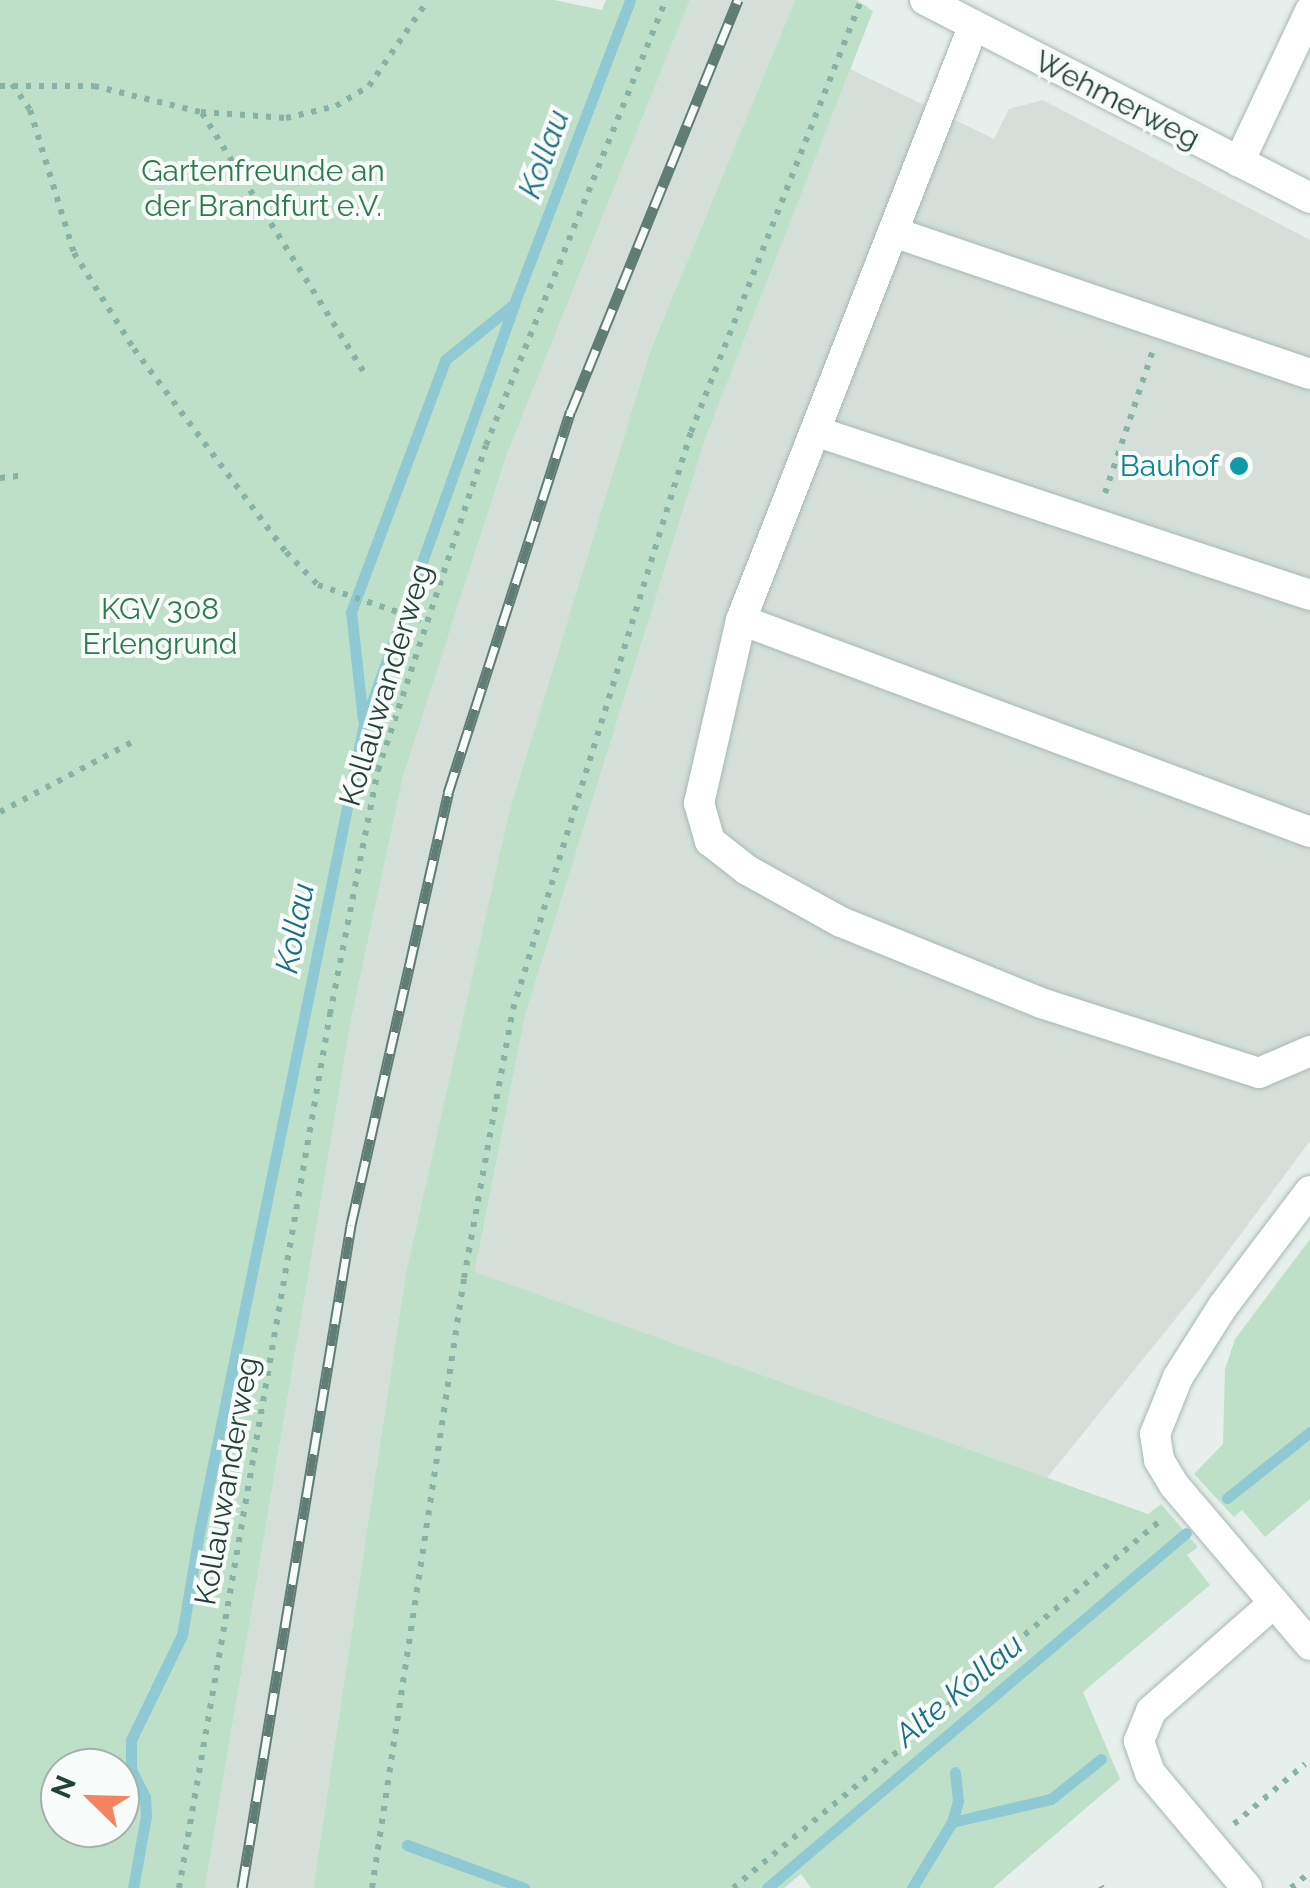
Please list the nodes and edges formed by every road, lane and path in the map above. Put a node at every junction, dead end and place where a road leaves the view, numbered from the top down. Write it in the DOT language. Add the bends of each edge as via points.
graph roads {
  1 [pos="428,0"];
  2 [pos="666,0"];
  3 [pos="860,0"];
  4 [pos="924,0"];
  5 [pos="1310,11"];
  6 [pos="973,28"];
  7 [pos="12,84"];
  8 [pos="0,86"];
  9 [pos="201,112"];
  10 [pos="1239,162"];
  11 [pos="1310,198"];
  12 [pos="893,232"];
  13 [pos="1162,324"];
  14 [pos="364,372"];
  15 [pos="1310,374"];
  16 [pos="816,431"];
  17 [pos="25,475"];
  18 [pos="0,478"];
  19 [pos="1095,524"];
  20 [pos="1310,595"];
  21 [pos="741,620"];
  22 [pos="428,622"];
  23 [pos="138,739"];
  24 [pos="0,812"];
  25 [pos="1310,832"];
  26 [pos="1310,1050"];
  27 [pos="1310,1191"];
  28 [pos="1172,1499"];
  29 [pos="1274,1603"];
  30 [pos="1310,1644"];
  31 [pos="1305,1764"];
  32 [pos="1210,1844"];
  33 [pos="1310,1872"];
  34 [pos="179,1888"];
  35 [pos="372,1888"];
  36 [pos="733,1888"];
  37 [pos="1247,1888"];
  38 [pos="1291,1888"];
  1 -- 9 [label="path" via="369,86 336,106 286,118"];
  2 -- 22 [label="path, Kollauwanderweg" via="486,444"];
  3 -- 35 [label="path" via="691,432 513,1010 464,1278"];
  4 -- 6 [label="street, Wehmerweg"];
  5 -- 10 [label="street"];
  6 -- 10 [label="street, Wehmerweg"];
  6 -- 12 [label="street"];
  7 -- 8 [label="path"];
  7 -- 9 [label="path" via="94,86"];
  7 -- 22 [label="path, bridge" via="30,110 74,254 134,349 286,552 318,585"];
  9 -- 14 [label="path"];
  10 -- 11 [label="street, Wehmerweg"];
  12 -- 13 [label="street"];
  12 -- 16 [label="street"];
  13 -- 15 [label="street"];
  13 -- 19 [label="path"];
  16 -- 19 [label="street"];
  16 -- 21 [label="street"];
  17 -- 18 [label="path"];
  19 -- 20 [label="street"];
  21 -- 25 [label="street"];
  21 -- 26 [label="street" via="700,802 710,841 747,870 841,922 1040,1003 1204,1056 1259,1073"];
  22 -- 34 [label="path, Kollauwanderweg" via="374,788"];
  23 -- 24 [label="path"];
  27 -- 28 [label="street" via="1178,1377 1154,1434"];
  28 -- 29 [label="street" via="1223,1543"];
  28 -- 36 [label="path" via="940,1716"];
  29 -- 30 [label="street"];
  29 -- 32 [label="street" via="1151,1711 1139,1741 1142,1758"];
  31 -- 32 [label="path"];
  32 -- 37 [label="street"];
  33 -- 38 [label="path"];
}
